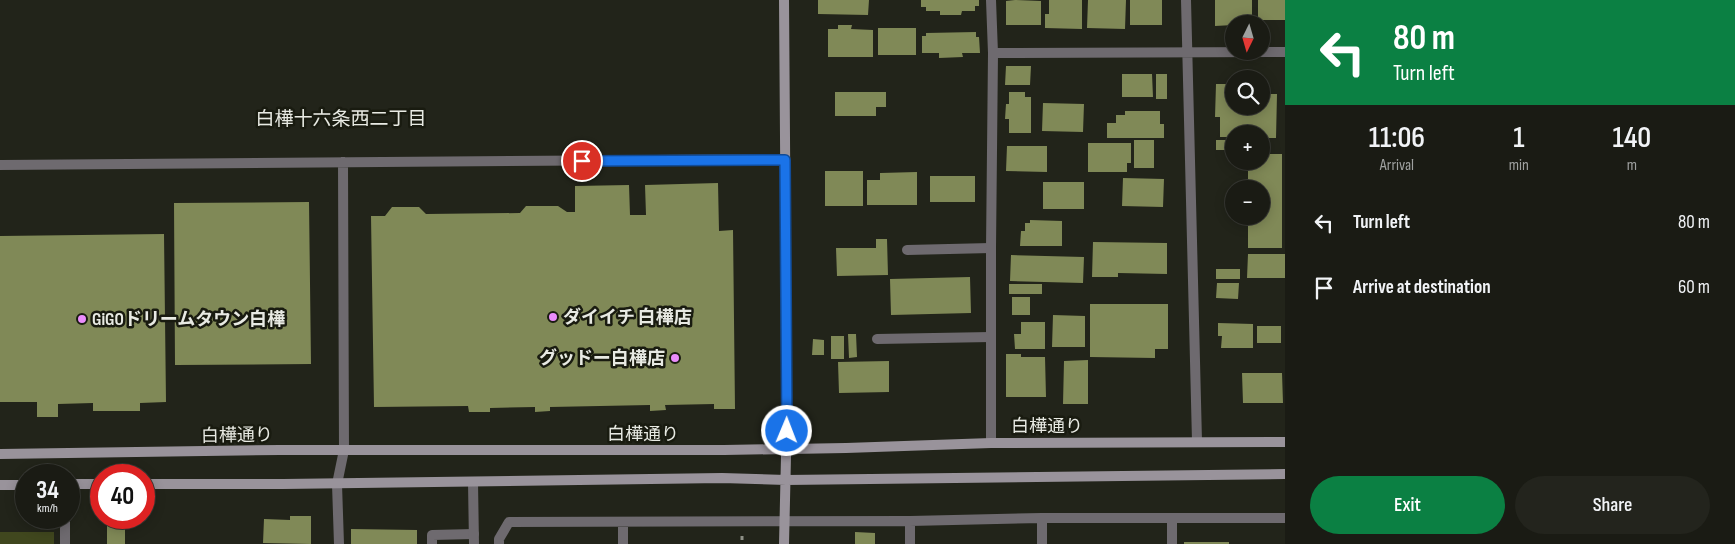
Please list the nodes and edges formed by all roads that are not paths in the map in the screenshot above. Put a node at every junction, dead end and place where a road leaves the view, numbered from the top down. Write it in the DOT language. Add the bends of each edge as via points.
graph roads {
  1 [pos="784,0"];
  2 [pos="991,0"];
  3 [pos="1186,0"];
  4 [pos="1187,52"];
  5 [pos="1285,52"];
  6 [pos="993,53"];
  7 [pos="785,160"];
  8 [pos="342,162"];
  9 [pos="0,165"];
  10 [pos="991,248"];
  11 [pos="906,250"];
  12 [pos="991,337"];
  13 [pos="877,339"];
  14 [pos="1197,441"];
  15 [pos="1285,442"];
  16 [pos="991,443"];
  17 [pos="787,449"];
  18 [pos="344,450"];
  19 [pos="0,454"];
  20 [pos="1285,474"];
  21 [pos="786,480"];
  22 [pos="473,482"];
  23 [pos="155,484"];
  24 [pos="337,484"];
  25 [pos="15,485"];
  26 [pos="0,486"];
  27 [pos="1042,518"];
  28 [pos="1172,518"];
  29 [pos="1285,518"];
  30 [pos="785,520"];
  31 [pos="910,520"];
  32 [pos="623,523"];
  33 [pos="64,529"];
  34 [pos="474,539"];
  35 [pos="65,544"];
  36 [pos="339,544"];
  37 [pos="432,544"];
  38 [pos="499,544"];
  39 [pos="623,544"];
  40 [pos="784,544"];
  41 [pos="910,544"];
  42 [pos="1042,544"];
  43 [pos="1172,544"];
  1 -- 7 [label="street"];
  2 -- 6 [label="street"];
  3 -- 4 [label="street"];
  4 -- 5 [label="street"];
  4 -- 6 [label="street"];
  4 -- 14 [label="street"];
  6 -- 10 [label="street"];
  7 -- 8 [label="street"];
  7 -- 17 [label="street"];
  8 -- 9 [label="street"];
  8 -- 18 [label="street"];
  10 -- 11 [label="street"];
  10 -- 12 [label="street"];
  12 -- 13 [label="street"];
  12 -- 16 [label="street"];
  14 -- 15 [label="street, 白樺通り"];
  14 -- 16 [label="street, 白樺通り"];
  16 -- 17 [label="street, 白樺通り"];
  17 -- 18 [label="street, 白樺通り"];
  17 -- 21 [label="street"];
  18 -- 19 [label="street, 白樺通り"];
  18 -- 24 [label="street"];
  20 -- 21 [label="street"];
  21 -- 22 [label="street"];
  21 -- 30 [label="street"];
  22 -- 24 [label="street"];
  22 -- 34 [label="street"];
  23 -- 24 [label="street"];
  24 -- 36 [label="street"];
  25 -- 26 [label="street"];
  27 -- 28 [label="street"];
  27 -- 31 [label="street"];
  27 -- 42 [label="street"];
  28 -- 29 [label="street"];
  28 -- 43 [label="street"];
  30 -- 31 [label="street"];
  30 -- 32 [label="street"];
  30 -- 40 [label="street"];
  31 -- 41 [label="street"];
  32 -- 38 [label="street" via="508,522"];
  32 -- 39 [label="street"];
  33 -- 35 [label="street"];
  34 -- 37 [label="street" via="432,535"];
}
